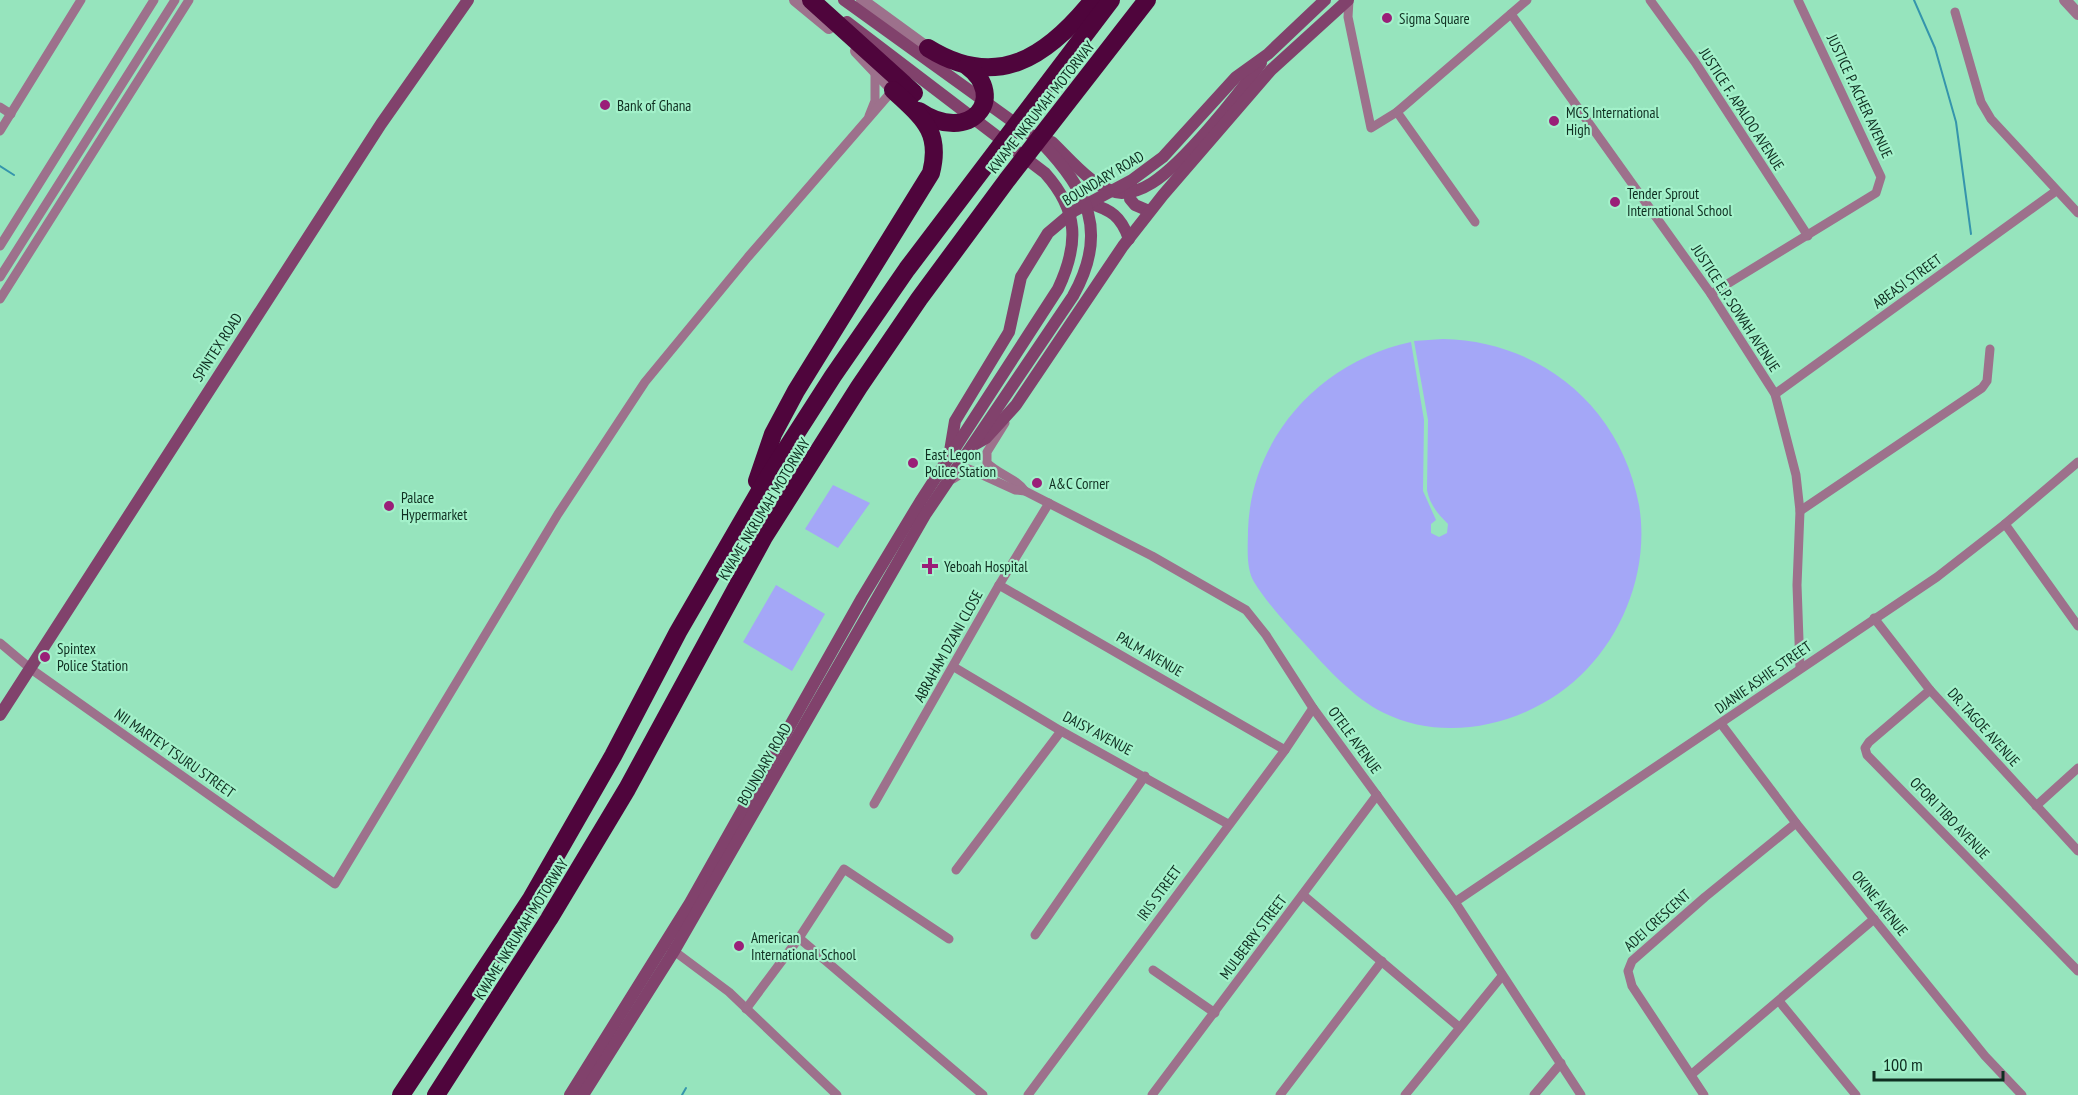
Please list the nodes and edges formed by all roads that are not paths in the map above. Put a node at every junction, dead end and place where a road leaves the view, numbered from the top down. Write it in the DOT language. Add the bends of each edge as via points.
graph roads {
  1 [pos="81,0"];
  2 [pos="154,0"];
  3 [pos="175,0"];
  4 [pos="189,0"];
  5 [pos="468,0"];
  6 [pos="795,0"];
  7 [pos="811,0"];
  8 [pos="818,0"];
  9 [pos="844,0"];
  10 [pos="862,0"];
  11 [pos="1093,0"];
  12 [pos="1111,0"];
  13 [pos="1147,0"];
  14 [pos="1527,0"];
  15 [pos="1650,0"];
  16 [pos="1798,0"];
  17 [pos="2065,0"];
  18 [pos="1320,3"];
  19 [pos="1345,5"];
  20 [pos="1954,12"];
  21 [pos="1511,14"];
  22 [pos="2078,14"];
  23 [pos="928,48"];
  24 [pos="1268,54"];
  25 [pos="967,66"];
  26 [pos="875,72"];
  27 [pos="893,90"];
  28 [pos="910,105"];
  29 [pos="0,107"];
  30 [pos="1397,112"];
  31 [pos="11,114"];
  32 [pos="866,124"];
  33 [pos="0,131"];
  34 [pos="1041,142"];
  35 [pos="1132,180"];
  36 [pos="2056,191"];
  37 [pos="1089,203"];
  38 [pos="1149,211"];
  39 [pos="2078,213"];
  40 [pos="1475,222"];
  41 [pos="1808,236"];
  42 [pos="1129,238"];
  43 [pos="0,246"];
  44 [pos="0,278"];
  45 [pos="1711,294"];
  46 [pos="0,299"];
  47 [pos="1990,349"];
  48 [pos="820,351"];
  49 [pos="1774,394"];
  50 [pos="1016,405"];
  51 [pos="970,447"];
  52 [pos="949,457"];
  53 [pos="2078,462"];
  54 [pos="941,489"];
  55 [pos="1024,491"];
  56 [pos="1049,504"];
  57 [pos="1800,511"];
  58 [pos="746,514"];
  59 [pos="2005,524"];
  60 [pos="999,585"];
  61 [pos="1874,618"];
  62 [pos="2078,626"];
  63 [pos="0,643"];
  64 [pos="954,667"];
  65 [pos="1800,668"];
  66 [pos="31,669"];
  67 [pos="1930,690"];
  68 [pos="1313,708"];
  69 [pos="0,715"];
  70 [pos="1722,724"];
  71 [pos="1061,731"];
  72 [pos="1285,750"];
  73 [pos="2078,768"];
  74 [pos="1145,776"];
  75 [pos="1377,795"];
  76 [pos="874,804"];
  77 [pos="2036,806"];
  78 [pos="1796,823"];
  79 [pos="1228,824"];
  80 [pos="2078,850"];
  81 [pos="956,870"];
  82 [pos="1303,896"];
  83 [pos="1455,902"];
  84 [pos="1875,919"];
  85 [pos="1035,934"];
  86 [pos="799,938"];
  87 [pos="950,939"];
  88 [pos="669,948"];
  89 [pos="1382,962"];
  90 [pos="1153,970"];
  91 [pos="2078,971"];
  92 [pos="1502,976"];
  93 [pos="1779,1001"];
  94 [pos="746,1009"];
  95 [pos="1215,1012"];
  96 [pos="1459,1027"];
  97 [pos="1561,1063"];
  98 [pos="1692,1074"];
  99 [pos="401,1095"];
  100 [pos="436,1095"];
  101 [pos="570,1095"];
  102 [pos="583,1095"];
  103 [pos="837,1095"];
  104 [pos="983,1095"];
  105 [pos="1028,1095"];
  106 [pos="1152,1095"];
  107 [pos="1280,1095"];
  108 [pos="1405,1095"];
  109 [pos="1534,1095"];
  110 [pos="1581,1095"];
  111 [pos="1704,1095"];
  112 [pos="1856,1095"];
  113 [pos="2022,1095"];
  1 -- 31 [label="street"];
  2 -- 43 [label="street"];
  3 -- 44 [label="street"];
  4 -- 46 [label="street"];
  5 -- 66 [label="main road, SPINTEX ROAD" via="381,124 219,372"];
  6 -- 26 [label="street" via="851,46"];
  7 -- 48 [label="highway" via="931,110 943,132 946,152 941,175 926,205"];
  8 -- 52 [label="main road, BOUNDARY ROAD" via="1045,173 1061,191 1070,212 1073,250 1058,290"];
  9 -- 34 [label="main road"];
  10 -- 23 [label="street"];
  11 -- 25 [label="highway" via="1028,59 981,69"];
  12 -- 58 [label="highway, KWAME NKRUMAH MOTORWAY" via="907,269 833,376"];
  13 -- 100 [label="highway, KWAME NKRUMAH MOTORWAY" via="1000,189 859,387 764,537 627,789"];
  14 -- 21 [label="street"];
  15 -- 41 [label="street, JUSTICE F. APALOO AVENUE"];
  16 -- 41 [label="street, JUSTICE P. ACHER AVENUE" via="1881,177 1876,193"];
  17 -- 22 [label="street"];
  18 -- 24 [label="main road, BOUNDARY ROAD"];
  19 -- 30 [label="street" via="1371,128"];
  19 -- 38 [label="main road, BOUNDARY ROAD" via="1270,70"];
  20 -- 36 [label="street" via="1981,102"];
  21 -- 30 [label="street"];
  21 -- 45 [label="street, JUSTICE E.P. SOWAH AVENUE"];
  23 -- 25 [label="highway"];
  24 -- 34 [label="main road" via="1199,137 1153,183 1140,189 1122,193 1092,179 1052,142"];
  24 -- 35 [label="main road, BOUNDARY ROAD" via="1236,77 1163,157"];
  25 -- 28 [label="highway" via="984,86 982,104 968,122 942,124"];
  26 -- 27 [label="street"];
  26 -- 32 [label="street" via="875,101"];
  27 -- 28 [label="highway"];
  27 -- 32 [label="street"];
  28 -- 48 [label="highway" via="934,141 930,173"];
  29 -- 31 [label="street"];
  30 -- 40 [label="street"];
  31 -- 33 [label="street"];
  32 -- 66 [label="street, NII MARTEY TSURU STREET" via="779,219 645,382 529,561 335,884"];
  34 -- 51 [label="main road, BOUNDARY ROAD" via="1076,181 1086,205 1091,230 1089,263"];
  35 -- 37 [label="main road, BOUNDARY ROAD"];
  35 -- 38 [label="main road" via="1130,199"];
  36 -- 39 [label="street"];
  36 -- 49 [label="street, ABEASI STREET"];
  37 -- 42 [label="main road" via="1111,210"];
  37 -- 52 [label="main road, BOUNDARY ROAD" via="1059,223 1035,250 1021,277 1009,332 955,421"];
  38 -- 42 [label="main road, BOUNDARY ROAD"];
  41 -- 45 [label="street, JUSTICE P. ACHER AVENUE"];
  42 -- 50 [label="main road, BOUNDARY ROAD"];
  45 -- 49 [label="street, JUSTICE E.P. SOWAH AVENUE"];
  47 -- 57 [label="street" via="1987,381 1982,388"];
  48 -- 58 [label="highway" via="773,434"];
  49 -- 57 [label="street, JUSTICE E.P. SOWAH AVENUE" via="1796,475"];
  50 -- 51 [label="main road, BOUNDARY ROAD" via="986,438"];
  50 -- 55 [label="street, OTELE AVENUE" via="986,456 995,471 1020,484"];
  51 -- 54 [label="main road, BOUNDARY ROAD"];
  52 -- 88 [label="main road, BOUNDARY ROAD" via="862,598"];
  53 -- 59 [label="street, DJANIE ASHIE STREET"];
  54 -- 55 [label="street, OTELE AVENUE" via="969,469"];
  54 -- 88 [label="main road, BOUNDARY ROAD"];
  55 -- 56 [label="street, OTELE AVENUE"];
  56 -- 60 [label="street, ABRAHAM DZANI CLOSE"];
  56 -- 68 [label="street, OTELE AVENUE" via="1241,606 1266,635"];
  57 -- 65 [label="street, JUSTICE E.P. SOWAH AVENUE"];
  58 -- 99 [label="highway, KWAME NKRUMAH MOTORWAY" via="531,899"];
  59 -- 61 [label="street, DJANIE ASHIE STREET" via="1937,577"];
  59 -- 62 [label="street"];
  60 -- 64 [label="street, ABRAHAM DZANI CLOSE"];
  60 -- 72 [label="street, PALM AVENUE"];
  61 -- 65 [label="street, DJANIE ASHIE STREET"];
  61 -- 67 [label="street, DR. TAGOE AVENUE"];
  63 -- 66 [label="street, NII MARTEY TSURU STREET"];
  64 -- 71 [label="street, DAISY AVENUE"];
  64 -- 76 [label="street, ABRAHAM DZANI CLOSE"];
  65 -- 70 [label="street, DJANIE ASHIE STREET"];
  66 -- 69 [label="main road, SPINTEX ROAD"];
  67 -- 77 [label="street, DR. TAGOE AVENUE"];
  67 -- 91 [label="street, OFORI TIBO AVENUE" via="1869,742 1865,748 1868,755"];
  68 -- 72 [label="street, IRIS STREET"];
  68 -- 75 [label="street, OTELE AVENUE"];
  70 -- 78 [label="street, OKINE AVENUE"];
  70 -- 83 [label="street, DJANIE ASHIE STREET"];
  71 -- 74 [label="street, DAISY AVENUE"];
  71 -- 81 [label="street"];
  72 -- 79 [label="street, IRIS STREET"];
  73 -- 77 [label="street"];
  74 -- 79 [label="street, DAISY AVENUE"];
  74 -- 85 [label="street"];
  75 -- 82 [label="street, MULBERRY STREET"];
  75 -- 83 [label="street, OTELE AVENUE"];
  77 -- 80 [label="street, DR. TAGOE AVENUE"];
  78 -- 84 [label="street, OKINE AVENUE"];
  78 -- 98 [label="street, ADEI CRESCENT" via="1632,961 1628,971 1632,986"];
  79 -- 105 [label="street, IRIS STREET"];
  82 -- 89 [label="street"];
  82 -- 95 [label="street, MULBERRY STREET"];
  83 -- 92 [label="street, OTELE AVENUE"];
  84 -- 93 [label="street"];
  84 -- 113 [label="street, OKINE AVENUE" via="1985,1056"];
  86 -- 87 [label="street" via="844,869"];
  86 -- 94 [label="street"];
  86 -- 104 [label="street"];
  88 -- 94 [label="street"];
  88 -- 101 [label="main road, BOUNDARY ROAD"];
  88 -- 102 [label="main road, BOUNDARY ROAD"];
  89 -- 96 [label="street"];
  89 -- 107 [label="street"];
  90 -- 95 [label="street"];
  92 -- 96 [label="street"];
  92 -- 97 [label="street, OTELE AVENUE"];
  93 -- 98 [label="street"];
  93 -- 112 [label="street"];
  94 -- 103 [label="street"];
  95 -- 106 [label="street, MULBERRY STREET"];
  96 -- 108 [label="street"];
  97 -- 109 [label="street"];
  97 -- 110 [label="street, OTELE AVENUE"];
  98 -- 111 [label="street, ADEI CRESCENT"];
}
